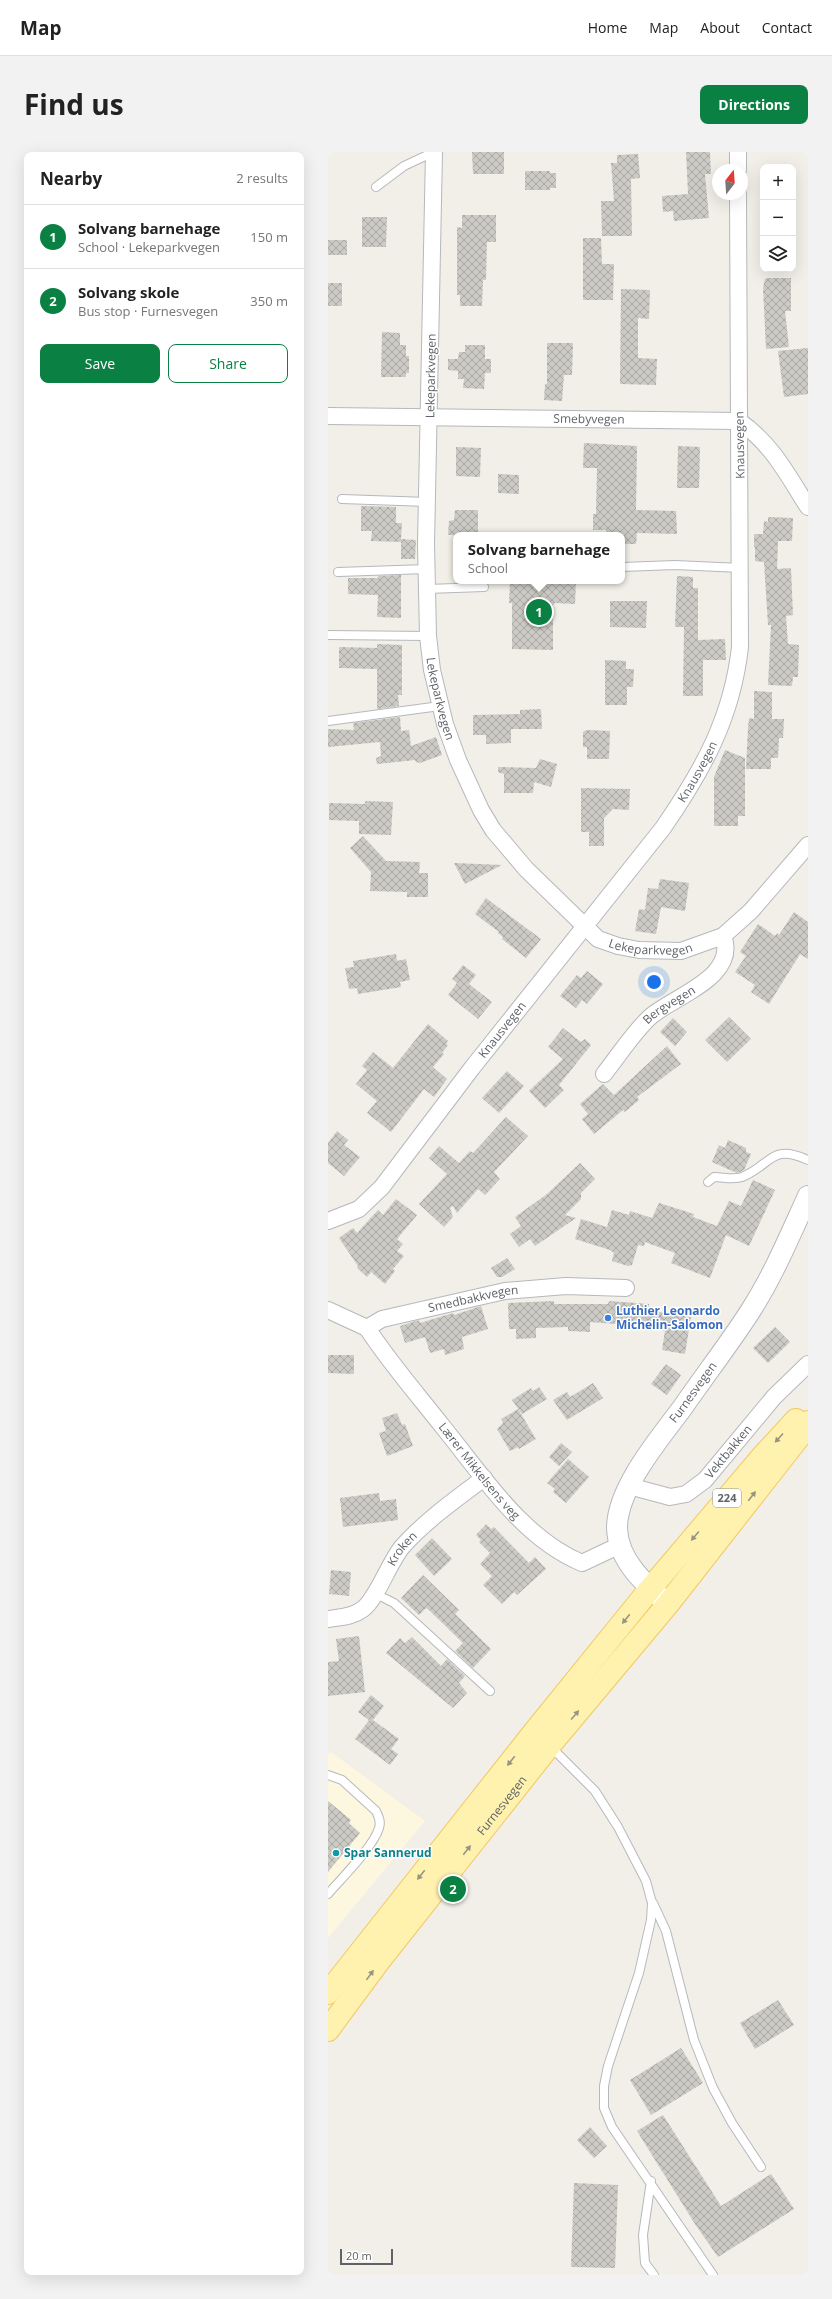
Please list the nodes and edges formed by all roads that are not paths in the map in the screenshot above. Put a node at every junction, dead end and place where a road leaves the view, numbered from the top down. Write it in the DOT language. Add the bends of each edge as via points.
graph roads {
  1 [pos="434,152"];
  2 [pos="738,152"];
  3 [pos="738,164"];
  4 [pos="376,187"];
  5 [pos="738,200"];
  6 [pos="328,416"];
  7 [pos="430,418"];
  8 [pos="739,421"];
  9 [pos="342,499"];
  10 [pos="428,502"];
  11 [pos="808,507"];
  12 [pos="625,567"];
  13 [pos="741,568"];
  14 [pos="427,569"];
  15 [pos="338,572"];
  16 [pos="484,587"];
  17 [pos="427,588"];
  18 [pos="328,635"];
  19 [pos="428,636"];
  20 [pos="440,706"];
  21 [pos="328,721"];
  22 [pos="808,845"];
  23 [pos="586,925"];
  24 [pos="723,936"];
  25 [pos="604,1074"];
  26 [pos="808,1160"];
  27 [pos="708,1182"];
  28 [pos="808,1196"];
  29 [pos="328,1221"];
  30 [pos="626,1288"];
  31 [pos="328,1310"];
  32 [pos="367,1328"];
  33 [pos="808,1364"];
  34 [pos="808,1412"];
  35 [pos="808,1422"];
  36 [pos="484,1478"];
  37 [pos="629,1486"];
  38 [pos="620,1545"];
  39 [pos="650,1589"];
  40 [pos="374,1593"];
  41 [pos="668,1604"];
  42 [pos="328,1619"];
  43 [pos="490,1691"];
  44 [pos="542,1738"];
  45 [pos="328,1775"];
  46 [pos="328,1894"];
  47 [pos="652,1903"];
  48 [pos="328,1992"];
  49 [pos="347,2006"];
  50 [pos="328,2030"];
  51 [pos="762,2167"];
  52 [pos="650,2180"];
  53 [pos="654,2275"];
  54 [pos="713,2275"];
  1 -- 4 [label="lane" via="404,166"];
  1 -- 7 [label="street, Lekeparkvegen"];
  2 -- 3 [label="street"];
  5 -- 8 [label="street, Knausvegen"];
  6 -- 7 [label="street, Smebyvegen"];
  7 -- 8 [label="street, Smebyvegen"];
  7 -- 10 [label="street, Lekeparkvegen"];
  8 -- 11 [label="street" via="757,434 774,454"];
  8 -- 13 [label="street, Knausvegen"];
  9 -- 10 [label="lane"];
  10 -- 14 [label="street, Lekeparkvegen"];
  12 -- 13 [label="lane" via="676,565"];
  13 -- 23 [label="street, Knausvegen" via="738,670 717,739 689,790 663,828"];
  14 -- 15 [label="lane"];
  14 -- 17 [label="street, Lekeparkvegen"];
  16 -- 17 [label="lane"];
  17 -- 19 [label="street, Lekeparkvegen"];
  18 -- 19 [label="lane"];
  19 -- 20 [label="street, Lekeparkvegen"];
  20 -- 21 [label="lane"];
  20 -- 23 [label="street, Lekeparkvegen" via="458,760 493,830 526,869"];
  22 -- 24 [label="street, Lekeparkvegen" via="751,911"];
  23 -- 24 [label="street, Lekeparkvegen" via="598,939 618,946 655,951 681,951"];
  23 -- 29 [label="street, Knausvegen" via="377,1192 359,1209"];
  24 -- 25 [label="street, Bergvegen" via="726,952 715,972 703,984 651,1017"];
  26 -- 27 [label="lane" via="790,1153 782,1153 741,1177 714,1177"];
  28 -- 37 [label="street, Furnesvegen" via="774,1270 751,1310"];
  30 -- 32 [label="street, Smedbakkvegen" via="566,1286 505,1290 382,1318"];
  31 -- 32 [label="street"];
  32 -- 36 [label="street, Lærer Mikkelsens veg" via="389,1360"];
  33 -- 37 [label="street, Vektbakken" via="774,1397 705,1480 686,1494 670,1497"];
  34 -- 39 [label="main road, Furnesvegen / 224, one-way" via="793,1423 761,1458"];
  41 -- 35 [label="main road, 224, one-way"];
  36 -- 38 [label="street, Lærer Mikkelsens veg" via="520,1519 564,1556 582,1563"];
  36 -- 40 [label="street, Kroken" via="402,1547"];
  37 -- 38 [label="street, Furnesvegen" via="617,1528"];
  38 -- 39 [label="street, Furnesvegen" via="634,1572"];
  39 -- 41 [label="street, Furnesvegen"];
  39 -- 44 [label="main road, Furnesvegen / 224, one-way"];
  40 -- 42 [label="street, Kroken" via="364,1608 351,1616"];
  40 -- 43 [label="lane" via="394,1603"];
  44 -- 41 [label="main road, Furnesvegen / 224, one-way"];
  44 -- 47 [label="lane" via="594,1792 618,1827 644,1875"];
  44 -- 48 [label="main road, Furnesvegen / 224, one-way"];
  49 -- 44 [label="main road, Furnesvegen / 224, one-way"];
  45 -- 46 [label="lane" via="342,1780 376,1811 380,1818 375,1839"];
  47 -- 51 [label="lane" via="666,1931 694,2040 713,2088 732,2123"];
  47 -- 52 [label="lane" via="651,1920 639,1973 608,2066 604,2086 604,2108 612,2127"];
  48 -- 49 [label="street"];
  49 -- 50 [label="main road, Furnesvegen / 224"];
  52 -- 53 [label="lane" via="643,2235 645,2263"];
  52 -- 54 [label="lane"];
}
